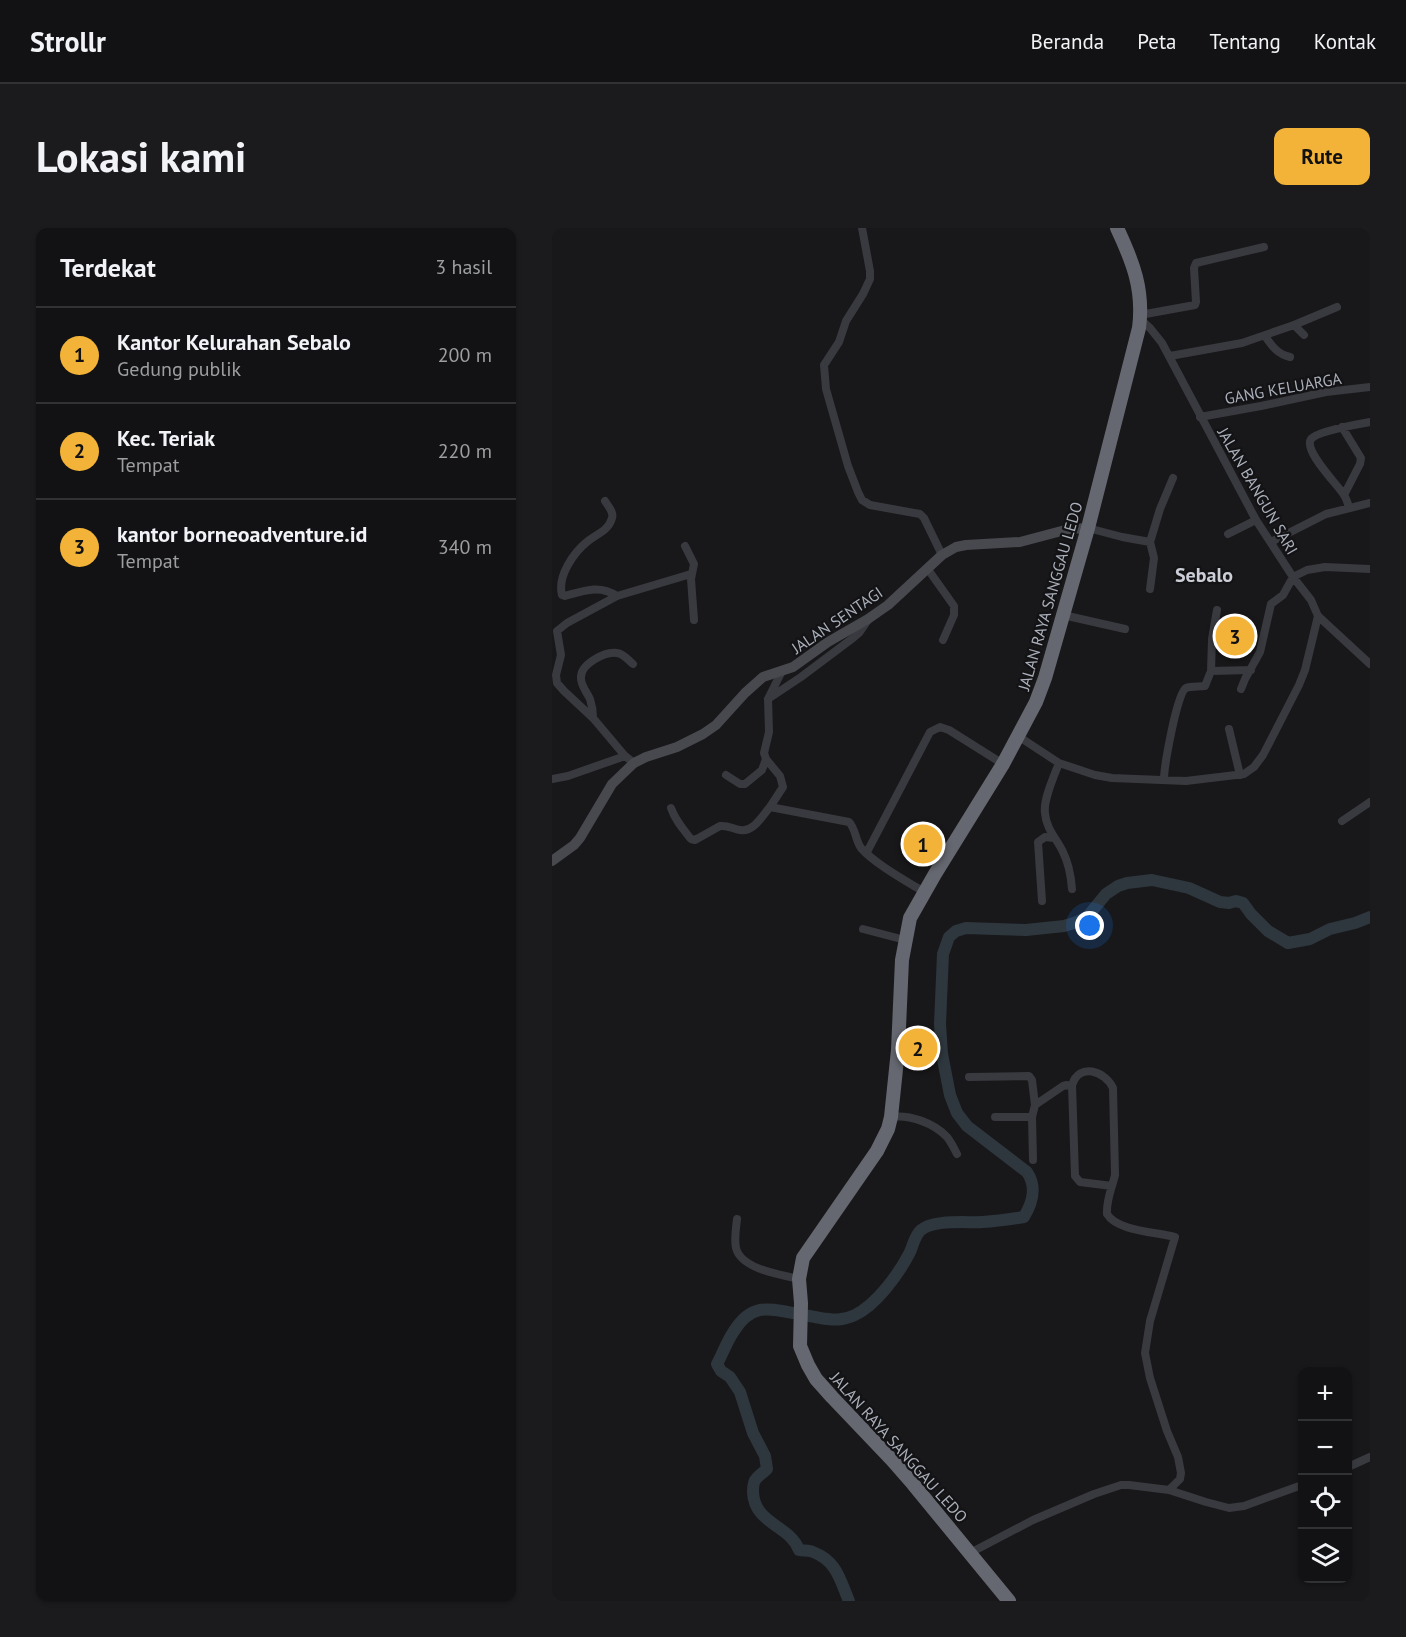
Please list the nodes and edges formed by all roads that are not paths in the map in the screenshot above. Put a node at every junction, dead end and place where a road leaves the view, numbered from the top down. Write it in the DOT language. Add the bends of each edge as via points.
graph roads {
  1 [pos="862,228"];
  2 [pos="1117,228"];
  3 [pos="1264,247"];
  4 [pos="1337,307"];
  5 [pos="1140,317"];
  6 [pos="1294,325"];
  7 [pos="1304,335"];
  8 [pos="1265,336"];
  9 [pos="1170,356"];
  10 [pos="1290,357"];
  11 [pos="1370,387"];
  12 [pos="1200,417"];
  13 [pos="1370,422"];
  14 [pos="1342,427"];
  15 [pos="1173,478"];
  16 [pos="1370,494"];
  17 [pos="1344,495"];
  18 [pos="605,501"];
  19 [pos="1366,504"];
  20 [pos="1349,508"];
  21 [pos="1256,520"];
  22 [pos="1088,528"];
  23 [pos="1228,534"];
  24 [pos="1150,542"];
  25 [pos="1271,542"];
  26 [pos="685,546"];
  27 [pos="942,555"];
  28 [pos="927,568"];
  29 [pos="1370,569"];
  30 [pos="692,574"];
  31 [pos="1293,577"];
  32 [pos="1287,587"];
  33 [pos="1149,588"];
  34 [pos="1301,588"];
  35 [pos="617,596"];
  36 [pos="1217,610"];
  37 [pos="1063,615"];
  38 [pos="1318,616"];
  39 [pos="868,619"];
  40 [pos="694,620"];
  41 [pos="1125,629"];
  42 [pos="943,640"];
  43 [pos="555,641"];
  44 [pos="633,664"];
  45 [pos="1370,664"];
  46 [pos="1251,670"];
  47 [pos="782,671"];
  48 [pos="1212,671"];
  49 [pos="1241,689"];
  50 [pos="768,699"];
  51 [pos="594,717"];
  52 [pos="1229,729"];
  53 [pos="1018,736"];
  54 [pos="766,759"];
  55 [pos="630,760"];
  56 [pos="1059,763"];
  57 [pos="1003,764"];
  58 [pos="726,775"];
  59 [pos="1240,775"];
  60 [pos="552,778"];
  61 [pos="1164,780"];
  62 [pos="1370,802"];
  63 [pos="770,807"];
  64 [pos="670,808"];
  65 [pos="1342,821"];
  66 [pos="1054,838"];
  67 [pos="867,852"];
  68 [pos="552,861"];
  69 [pos="1072,889"];
  70 [pos="924,892"];
  71 [pos="1042,901"];
  72 [pos="862,929"];
  73 [pos="905,940"];
  74 [pos="969,1077"];
  75 [pos="1072,1087"];
  76 [pos="1035,1105"];
  77 [pos="891,1117"];
  78 [pos="995,1117"];
  79 [pos="1032,1117"];
  80 [pos="957,1154"];
  81 [pos="1033,1160"];
  82 [pos="1112,1186"];
  83 [pos="736,1219"];
  84 [pos="799,1279"];
  85 [pos="1370,1457"];
  86 [pos="1352,1465"];
  87 [pos="1298,1486"];
  88 [pos="1169,1490"];
  89 [pos="970,1553"];
  90 [pos="1009,1601"];
  1 -- 27 [label="street" via="869,282 846,321 840,342 824,365 826,393 860,497 870,505 920,514"];
  2 -- 5 [label="highway, JALAN RAYA SANGGAU LEDO" via="1137,280"];
  3 -- 5 [label="street" via="1196,263 1195,305"];
  4 -- 6 [label="street"];
  5 -- 9 [label="street, JALAN BANGUN SARI"];
  5 -- 22 [label="highway, JALAN RAYA SANGGAU LEDO"];
  6 -- 7 [label="street"];
  6 -- 8 [label="street"];
  8 -- 9 [label="street"];
  8 -- 10 [label="street" via="1276,351"];
  9 -- 12 [label="street, JALAN BANGUN SARI"];
  11 -- 12 [label="street, GANG KELUARGA"];
  12 -- 21 [label="street, JALAN BANGUN SARI"];
  13 -- 14 [label="street"];
  14 -- 17 [label="street" via="1361,458"];
  14 -- 17 [label="street" via="1312,438 1310,443 1321,467"];
  15 -- 24 [label="street"];
  16 -- 19 [label="street"];
  17 -- 20 [label="street"];
  18 -- 35 [label="street" via="612,512 611,520 574,555 561,591 565,596 590,589"];
  19 -- 20 [label="street"];
  20 -- 25 [label="street" via="1326,514"];
  21 -- 23 [label="street"];
  21 -- 25 [label="street, JALAN BANGUN SARI"];
  22 -- 24 [label="street"];
  22 -- 27 [label="main road, JALAN SENTAGI" via="1020,542 966,545"];
  22 -- 37 [label="highway, JALAN RAYA SANGGAU LEDO"];
  24 -- 33 [label="street" via="1154,558"];
  25 -- 31 [label="street, JALAN BANGUN SARI"];
  26 -- 30 [label="street" via="693,562"];
  27 -- 28 [label="main road, JALAN SENTAGI"];
  28 -- 39 [label="main road, JALAN SENTAGI"];
  28 -- 42 [label="street" via="954,606"];
  29 -- 31 [label="street" via="1316,568"];
  30 -- 35 [label="street"];
  30 -- 40 [label="street"];
  31 -- 32 [label="street"];
  31 -- 34 [label="street, JALAN BANGUN SARI"];
  32 -- 34 [label="street"];
  32 -- 46 [label="street" via="1271,603 1261,650"];
  34 -- 38 [label="street, JALAN BANGUN SARI"];
  35 -- 43 [label="street" via="564,625 557,631"];
  36 -- 48 [label="street"];
  37 -- 41 [label="street"];
  37 -- 53 [label="highway, JALAN RAYA SANGGAU LEDO" via="1038,698"];
  38 -- 45 [label="street, JALAN BANGUN SARI"];
  38 -- 59 [label="street" via="1299,685 1258,763"];
  39 -- 47 [label="main road, JALAN SENTAGI"];
  39 -- 50 [label="street" via="853,638"];
  43 -- 51 [label="street" via="561,656 556,681"];
  44 -- 51 [label="street" via="617,653 600,657 584,670 581,680"];
  46 -- 48 [label="street"];
  46 -- 49 [label="street"];
  47 -- 50 [label="street"];
  47 -- 55 [label="main road, JALAN SENTAGI" via="763,677 703,734 677,747"];
  48 -- 61 [label="street" via="1205,686 1182,692"];
  50 -- 54 [label="street"];
  51 -- 55 [label="street"];
  52 -- 59 [label="street"];
  53 -- 56 [label="street"];
  53 -- 57 [label="highway, JALAN RAYA SANGGAU LEDO"];
  54 -- 58 [label="street" via="762,770 746,784"];
  54 -- 63 [label="street" via="780,776 783,787"];
  55 -- 60 [label="street"];
  55 -- 68 [label="main road, JALAN SENTAGI" via="580,838"];
  56 -- 61 [label="street" via="1112,778"];
  56 -- 66 [label="street" via="1044,808"];
  57 -- 67 [label="street" via="949,730 933,730"];
  57 -- 70 [label="highway, JALAN RAYA SANGGAU LEDO"];
  59 -- 61 [label="street"];
  62 -- 65 [label="street"];
  63 -- 64 [label="street" via="749,829 720,826 695,840"];
  63 -- 67 [label="street" via="849,822 859,845"];
  66 -- 69 [label="street" via="1068,863"];
  66 -- 71 [label="street" via="1045,837 1038,842"];
  67 -- 70 [label="street"];
  70 -- 73 [label="highway, JALAN RAYA SANGGAU LEDO" via="910,918"];
  72 -- 73 [label="street"];
  73 -- 77 [label="highway, JALAN RAYA SANGGAU LEDO"];
  74 -- 76 [label="street" via="1029,1077"];
  75 -- 76 [label="street" via="1063,1086"];
  75 -- 82 [label="street" via="1076,1178 1080,1182"];
  75 -- 82 [label="street" via="1075,1077 1086,1071 1099,1074 1113,1086"];
  76 -- 79 [label="street"];
  77 -- 80 [label="street" via="906,1116 927,1124 947,1137"];
  77 -- 84 [label="highway, JALAN RAYA SANGGAU LEDO" via="877,1151 803,1258"];
  78 -- 79 [label="street"];
  79 -- 81 [label="street"];
  82 -- 88 [label="street" via="1107,1210 1112,1220 1175,1238 1150,1321 1145,1353 1181,1473"];
  83 -- 84 [label="street" via="736,1247 746,1262"];
  84 -- 89 [label="highway, JALAN RAYA SANGGAU LEDO" via="802,1352 808,1365 820,1384 892,1460"];
  85 -- 86 [label="street"];
  87 -- 88 [label="street" via="1234,1508"];
  88 -- 89 [label="street" via="1115,1487 1033,1520"];
  89 -- 90 [label="highway, JALAN RAYA SANGGAU LEDO"];
}
